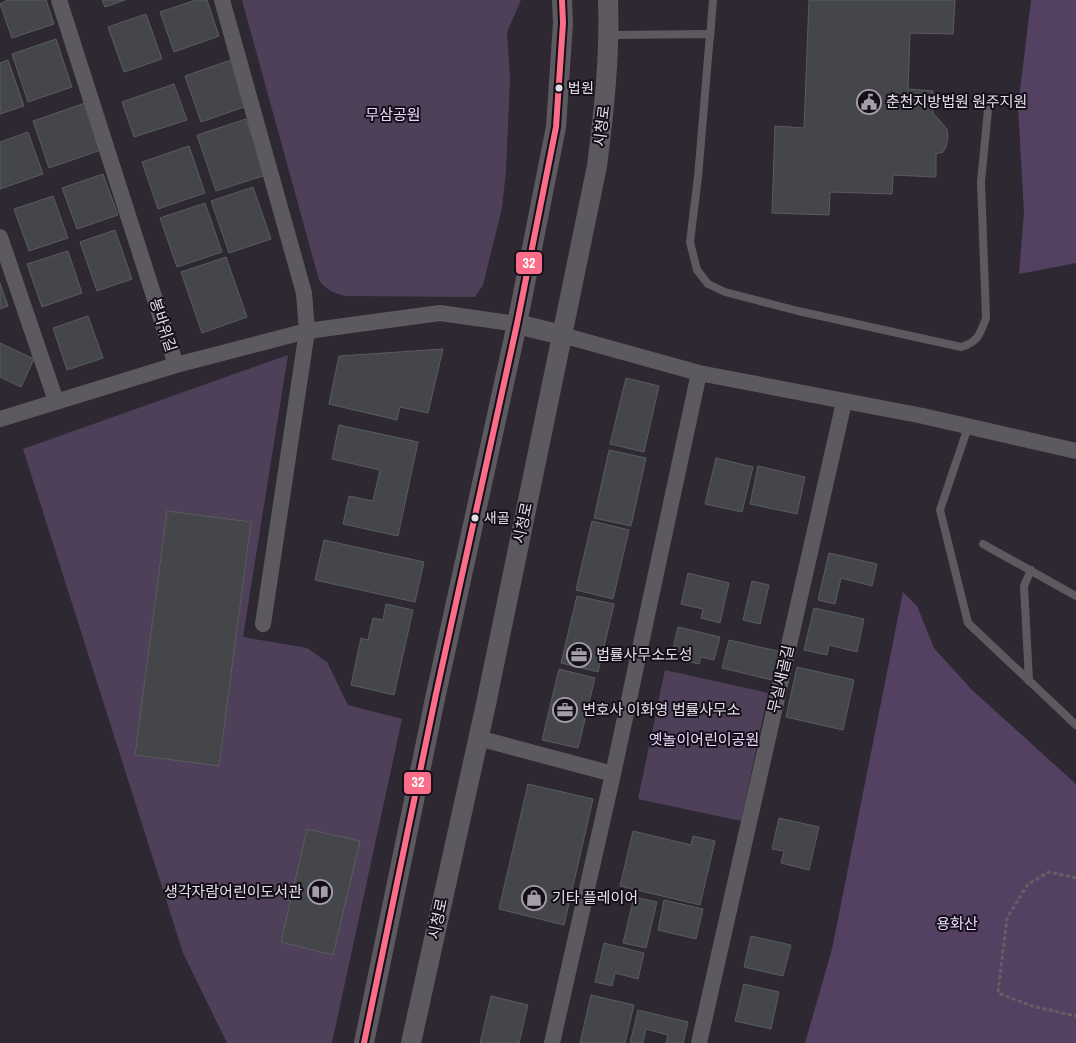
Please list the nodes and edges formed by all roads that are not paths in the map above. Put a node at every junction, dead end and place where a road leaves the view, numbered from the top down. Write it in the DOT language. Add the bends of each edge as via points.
graph roads {
  1 [pos="59,0"];
  2 [pos="222,0"];
  3 [pos="562,0"];
  4 [pos="608,0"];
  5 [pos="714,0"];
  6 [pos="609,35"];
  7 [pos="710,40"];
  8 [pos="988,110"];
  9 [pos="0,237"];
  10 [pos="517,324"];
  11 [pos="306,331"];
  12 [pos="562,335"];
  13 [pos="176,365"];
  14 [pos="699,374"];
  15 [pos="56,402"];
  16 [pos="844,402"];
  17 [pos="0,419"];
  18 [pos="968,427"];
  19 [pos="1076,451"];
  20 [pos="983,544"];
  21 [pos="1031,570"];
  22 [pos="1076,596"];
  23 [pos="263,624"];
  24 [pos="1029,681"];
  25 [pos="1076,725"];
  26 [pos="478,738"];
  27 [pos="613,774"];
  28 [pos="364,1043"];
  29 [pos="411,1043"];
  30 [pos="552,1043"];
  31 [pos="699,1043"];
  1 -- 13 [label="street, 봉바위길"];
  2 -- 11 [label="street" via="304,293"];
  3 -- 10 [label="street" via="556,127"];
  4 -- 6 [label="street, 시청로"];
  5 -- 7 [label="lane"];
  6 -- 7 [label="lane" via="710,34"];
  6 -- 12 [label="street, 시청로" via="597,166"];
  7 -- 8 [label="lane" via="690,242 697,270 708,284 725,292 789,309 961,347 972,344 986,318 981,182"];
  9 -- 15 [label="street"];
  10 -- 11 [label="street" via="440,313"];
  10 -- 12 [label="street"];
  10 -- 28 [label="street"];
  11 -- 13 [label="street"];
  11 -- 23 [label="street"];
  12 -- 14 [label="street"];
  12 -- 26 [label="street, 시청로"];
  13 -- 15 [label="street, 봉바위길"];
  14 -- 16 [label="street"];
  14 -- 27 [label="street"];
  15 -- 17 [label="street, 봉바위길"];
  16 -- 18 [label="street"];
  16 -- 31 [label="street, 무실새골길"];
  18 -- 19 [label="street"];
  18 -- 24 [label="lane" via="940,510 968,622"];
  20 -- 21 [label="lane"];
  21 -- 22 [label="lane"];
  21 -- 24 [label="lane" via="1024,586"];
  24 -- 25 [label="lane"];
  26 -- 27 [label="street"];
  26 -- 29 [label="street, 시청로"];
  27 -- 30 [label="street"];
}
